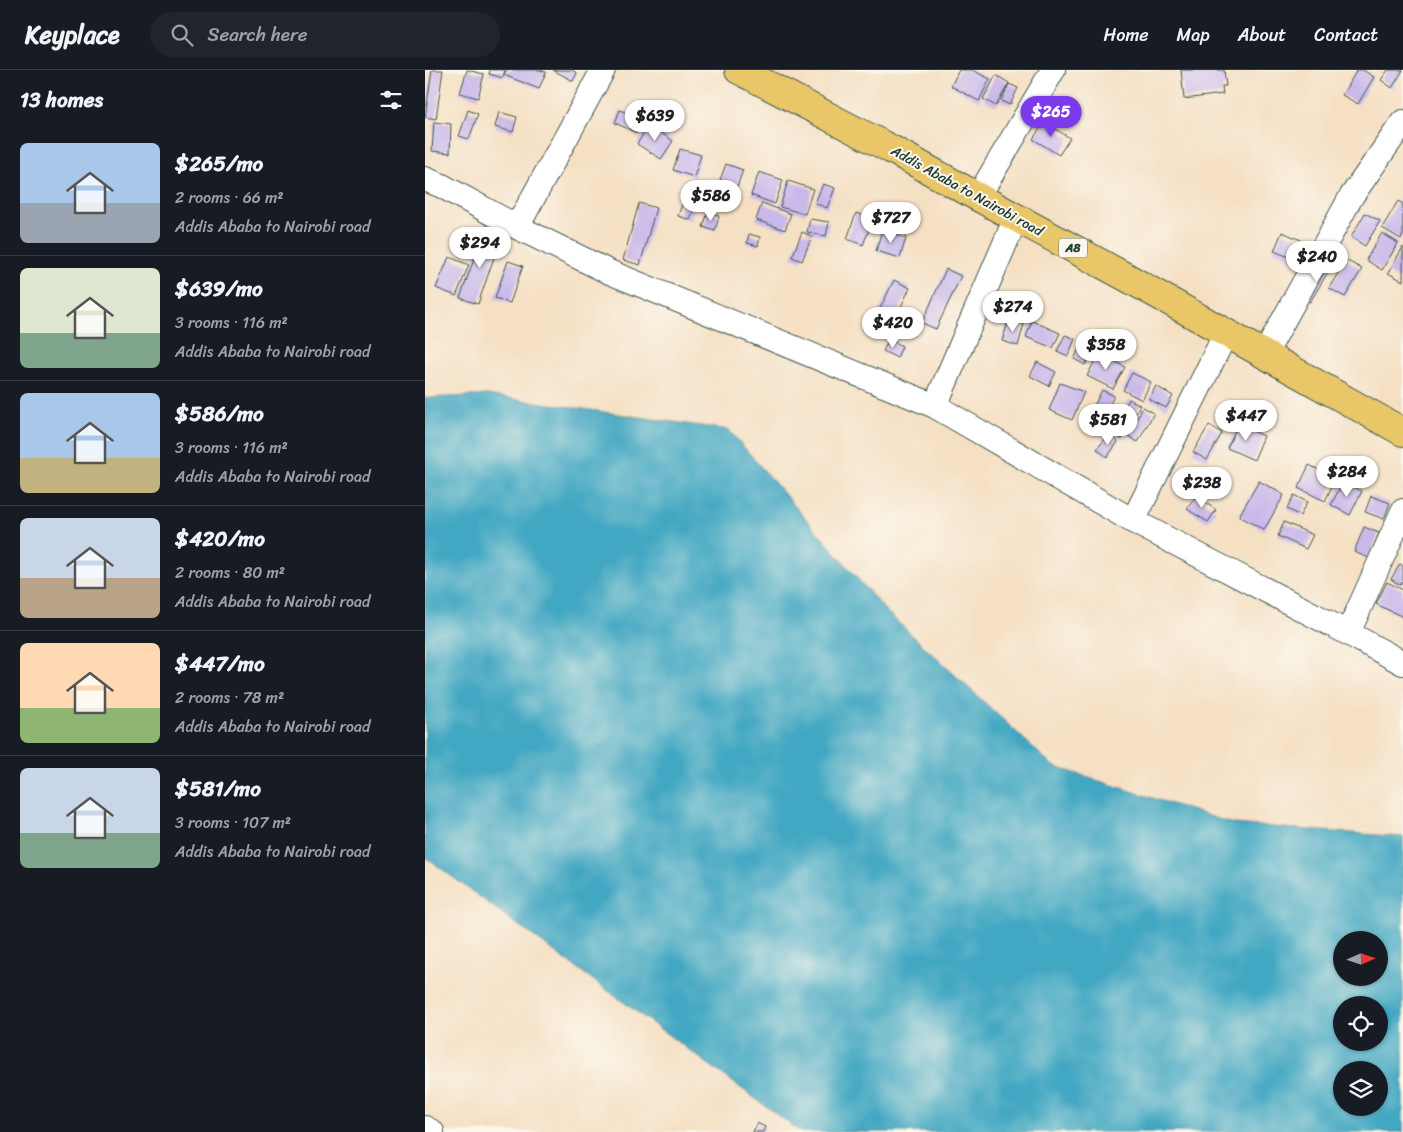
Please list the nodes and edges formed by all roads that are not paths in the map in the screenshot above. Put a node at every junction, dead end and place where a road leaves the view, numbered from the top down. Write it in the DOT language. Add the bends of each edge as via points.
graph roads {
  1 [pos="603,70"];
  2 [pos="739,70"];
  3 [pos="1053,70"];
  4 [pos="1403,122"];
  5 [pos="425,179"];
  6 [pos="977,197"];
  7 [pos="1016,218"];
  8 [pos="517,227"];
  9 [pos="1226,333"];
  10 [pos="1265,354"];
  11 [pos="935,406"];
  12 [pos="1403,432"];
  13 [pos="1403,511"];
  14 [pos="1133,521"];
  15 [pos="1348,633"];
  16 [pos="1403,663"];
  17 [pos="425,1128"];
  18 [pos="432,1132"];
  1 -- 8 [label="street"];
  2 -- 6 [label="highway, Addis Ababa to Nairobi road / A8"];
  3 -- 6 [label="street"];
  4 -- 10 [label="street" via="1351,197"];
  5 -- 8 [label="street"];
  6 -- 7 [label="highway, Addis Ababa to Nairobi road / A8"];
  7 -- 9 [label="highway, Addis Ababa to Nairobi road / A8"];
  7 -- 11 [label="street"];
  8 -- 11 [label="street" via="607,271"];
  9 -- 10 [label="highway, Addis Ababa to Nairobi road / A8"];
  9 -- 14 [label="street"];
  10 -- 12 [label="highway, Addis Ababa to Nairobi road / A8"];
  11 -- 14 [label="street"];
  13 -- 15 [label="street"];
  14 -- 15 [label="street"];
  15 -- 16 [label="street"];
  17 -- 18 [label="street"];
}
